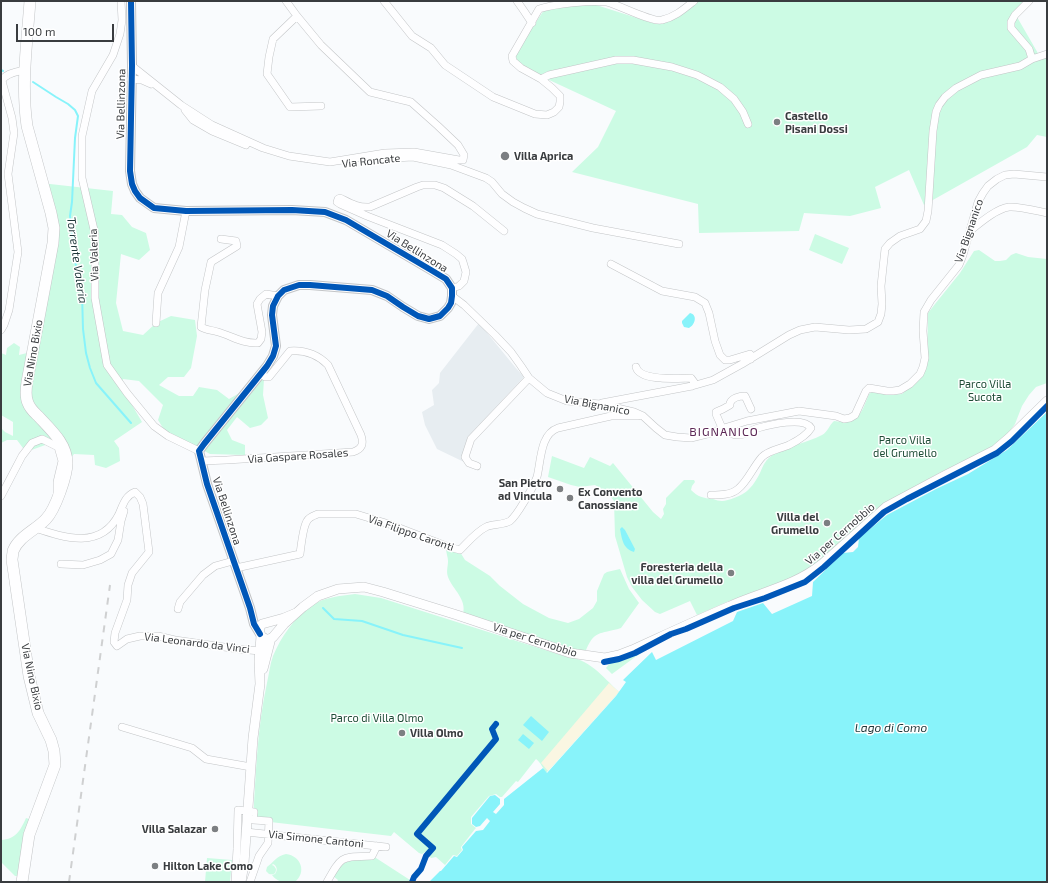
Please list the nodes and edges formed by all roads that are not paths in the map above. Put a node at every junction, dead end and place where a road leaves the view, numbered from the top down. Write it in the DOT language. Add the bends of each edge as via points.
graph roads {
  1 [pos="30,1"];
  2 [pos="121,1"];
  3 [pos="131,1"];
  4 [pos="286,1"];
  5 [pos="384,1"];
  6 [pos="517,1"];
  7 [pos="694,1"];
  8 [pos="1029,1"];
  9 [pos="297,16"];
  10 [pos="532,23"];
  11 [pos="1047,54"];
  12 [pos="1032,59"];
  13 [pos="132,66"];
  14 [pos="24,70"];
  15 [pos="131,79"];
  16 [pos="541,79"];
  17 [pos="158,87"];
  18 [pos="181,105"];
  19 [pos="321,106"];
  20 [pos="748,124"];
  21 [pos="1047,177"];
  22 [pos="186,211"];
  23 [pos="1047,213"];
  24 [pos="970,230"];
  25 [pos="504,231"];
  26 [pos="222,240"];
  27 [pos="679,244"];
  28 [pos="611,264"];
  29 [pos="452,292"];
  30 [pos="278,296"];
  31 [pos="156,323"];
  32 [pos="1,330"];
  33 [pos="751,359"];
  34 [pos="636,367"];
  35 [pos="261,374"];
  36 [pos="529,378"];
  37 [pos="692,386"];
  38 [pos="1047,401"];
  39 [pos="600,404"];
  40 [pos="751,409"];
  41 [pos="643,416"];
  42 [pos="723,428"];
  43 [pos="199,451"];
  44 [pos="202,461"];
  45 [pos="477,466"];
  46 [pos="130,494"];
  47 [pos="711,495"];
  48 [pos="1,496"];
  49 [pos="57,499"];
  50 [pos="34,528"];
  51 [pos="61,564"];
  52 [pos="234,564"];
  53 [pos="250,608"];
  54 [pos="178,609"];
  55 [pos="296,613"];
  56 [pos="267,622"];
  57 [pos="267,635"];
  58 [pos="260,651"];
  59 [pos="260,684"];
  60 [pos="122,727"];
  61 [pos="251,768"];
  62 [pos="247,811"];
  63 [pos="246,832"];
  64 [pos="268,834"];
  65 [pos="376,846"];
  66 [pos="386,847"];
  67 [pos="22,882"];
  68 [pos="235,882"];
  69 [pos="241,882"];
  70 [pos="250,882"];
  71 [pos="327,882"];
  1 -- 14 [label="main road, Via Nino Bixio"];
  2 -- 43 [label="street, Via Valeria" via="120,34 113,55 92,90 82,136 82,178 95,234 95,298 107,365 154,426"];
  3 -- 13 [label="street, Via Bellinzona"];
  4 -- 9 [label="street"];
  5 -- 16 [label="street" via="412,36 431,48 445,65 493,97 535,114 547,116 559,107 560,96"];
  6 -- 10 [label="street"];
  7 -- 10 [label="street" via="681,12 661,21 606,2 588,2 550,6 539,10"];
  8 -- 12 [label="street" via="1015,15 1011,28 1029,49"];
  9 -- 18 [label="street" via="322,45 370,92 411,102 458,145 464,156 463,160 414,152 384,153 330,162 289,156 262,148 212,125"];
  9 -- 19 [label="street" via="273,39 267,74 290,107"];
  10 -- 16 [label="street" via="512,56 513,61 521,68"];
  11 -- 12 [label="street"];
  12 -- 33 [label="street" via="1020,66 981,74 956,88 939,105 933,131 926,221 920,228 890,242 885,249 882,304 878,322 866,329 815,327 800,330"];
  13 -- 15 [label="street, Via Bellinzona"];
  13 -- 17 [label="street"];
  14 -- 32 [label="street" via="2,79 14,132 8,174 18,252 9,310"];
  14 -- 49 [label="main road, Via Nino Bixio" via="25,112 54,228 26,396 32,410 61,441 67,454 66,474"];
  15 -- 17 [label="street" via="142,80"];
  15 -- 22 [label="street, Via Bellinzona" via="132,184 140,198 154,208"];
  16 -- 20 [label="street" via="616,60 633,60 672,67 720,86 734,99"];
  17 -- 18 [label="street"];
  18 -- 27 [label="street, Via Roncate" via="193,120 212,131 289,161 331,165 413,157 443,163 486,178 513,202 537,214 593,228"];
  21 -- 24 [label="street, Via Bignanico" via="1014,174 997,179 988,186 978,202"];
  22 -- 29 [label="street, Via Bellinzona" via="324,212 346,220 446,279"];
  22 -- 31 [label="street" via="179,247 158,293"];
  23 -- 24 [label="street" via="1010,207 985,219"];
  24 -- 42 [label="street, Via Bignanico" via="959,265 926,307 923,331 924,367 910,384 893,391 869,388 855,415 850,418 800,411"];
  25 -- 29 [label="street" via="473,206 435,185 416,187 370,207 356,206 338,199 337,202 340,204 442,245 456,254 464,262 466,272 464,281"];
  26 -- 30 [label="street" via="236,241 237,246 211,262 200,327 250,344 258,343 262,332 257,304 266,294"];
  28 -- 33 [label="street" via="662,291 695,297 705,303 720,354 726,360 750,354"];
  29 -- 30 [label="street" via="451,303 444,313 429,318 418,316 387,296 372,290 299,285 284,290"];
  29 -- 36 [label="street, Via Bignanico" via="495,334"];
  30 -- 35 [label="street" via="272,315 276,346 273,356"];
  33 -- 37 [label="street" via="712,380"];
  34 -- 37 [label="street" via="642,374 668,379 691,378 694,382"];
  35 -- 43 [label="street"];
  35 -- 44 [label="street, Via Gaspare Rosales" via="270,377 290,351 315,355 323,360 328,365 362,435 362,447 353,452"];
  36 -- 39 [label="street, Via Bignanico" via="547,393 567,401"];
  36 -- 45 [label="street" via="471,439 465,456 469,463"];
  37 -- 39 [label="street"];
  38 -- 55 [label="main road, Via per Cernobbio" via="995,450 886,507 815,570 798,580 731,605 632,650 605,658 570,653 450,612 364,588 338,590 318,596"];
  39 -- 41 [label="street, Via Bignanico"];
  40 -- 42 [label="street" via="745,396 731,400 730,405 716,412"];
  41 -- 42 [label="street, Via Bignanico" via="665,435 677,437 690,438"];
  41 -- 52 [label="street, Via Filippo Caronti" via="611,416 558,428 551,432 543,446 536,478 518,512 509,521 486,527 460,550 356,514 318,514 309,518 305,524 300,554"];
  42 -- 47 [label="street" via="737,435 778,424 798,422 810,425 811,428 789,445 774,449 762,457 738,489 732,493"];
  43 -- 44 [label="street, Via Bellinzona"];
  44 -- 52 [label="street, Via Bellinzona" via="206,484"];
  46 -- 50 [label="street" via="111,524 96,536 87,539 76,538"];
  46 -- 51 [label="street" via="118,540 111,554 83,565"];
  46 -- 58 [label="street, Via Leonardo da Vinci" via="135,492 143,504 149,552 132,573 127,600 115,633 114,642 117,646 127,639 158,636"];
  48 -- 49 [label="street" via="22,456 32,443 42,438 58,447 62,461 56,482"];
  49 -- 50 [label="main road, Via Nino Bixio" via="47,518"];
  50 -- 67 [label="main road, Via Nino Bixio" via="17,544 12,560 29,676 38,713 51,740 55,765 29,835"];
  52 -- 53 [label="street, Via Bellinzona"];
  52 -- 54 [label="street" via="215,566 203,575 180,602"];
  53 -- 56 [label="street, Via Bellinzona" via="262,621"];
  53 -- 57 [label="street, Via Bellinzona" via="254,624"];
  55 -- 56 [label="main road, Via per Cernobbio"];
  55 -- 57 [label="main road, Via per Cernobbio"];
  56 -- 57 [label="main road" via="259,628"];
  56 -- 57 [label="main road" via="274,625 276,630"];
  57 -- 58 [label="main road, Via Bellinzona"];
  57 -- 59 [label="main road, Via Bellinzona"];
  58 -- 59 [label="main road, Via Bellinzona"];
  59 -- 61 [label="main road, Via Bellinzona"];
  60 -- 61 [label="street" via="192,748 206,759"];
  61 -- 62 [label="main road, Via Bellinzona"];
  62 -- 63 [label="main road, Via Bellinzona"];
  62 -- 64 [label="street" via="254,812 253,820 269,821"];
  62 -- 68 [label="street" via="238,810"];
  63 -- 64 [label="street, Via Simone Cantoni"];
  63 -- 69 [label="main road, Via Bellinzona"];
  64 -- 65 [label="street, Via Simone Cantoni"];
  64 -- 70 [label="street" via="268,843 259,856"];
  65 -- 66 [label="street, Via Simone Cantoni"];
  65 -- 71 [label="street" via="372,856 349,857 342,860"];
}
